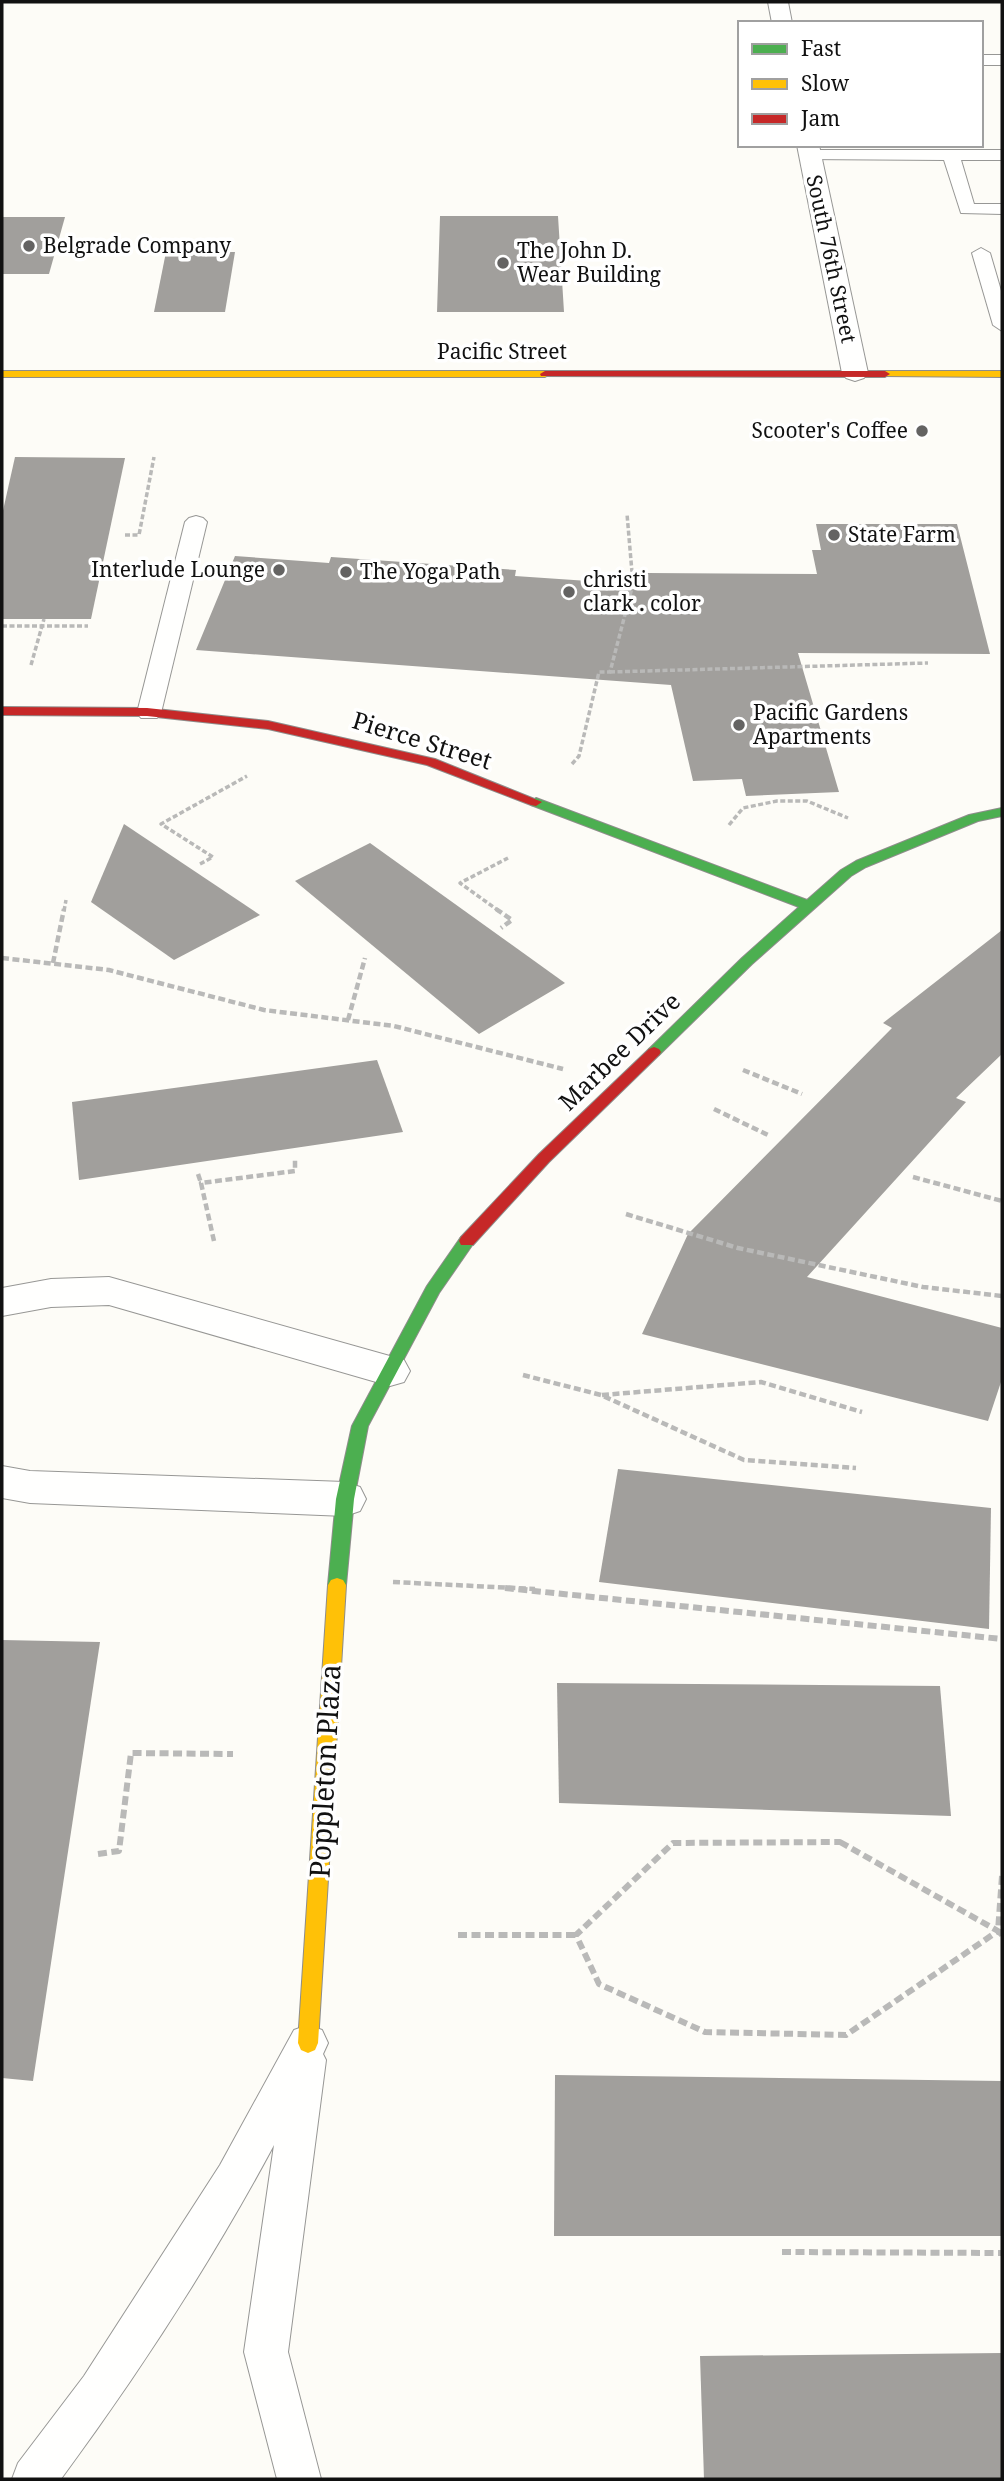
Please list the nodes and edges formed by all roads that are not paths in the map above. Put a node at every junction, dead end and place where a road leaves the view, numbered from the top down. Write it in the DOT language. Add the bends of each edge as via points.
graph roads {
  1 [pos="778,2"];
  2 [pos="782,21"];
  3 [pos="983,60"];
  4 [pos="1002,60"];
  5 [pos="809,150"];
  6 [pos="951,155"];
  7 [pos="1002,155"];
  8 [pos="1002,209"];
  9 [pos="981,253"];
  10 [pos="1002,325"];
  11 [pos="855,373"];
  12 [pos="2,374"];
  13 [pos="1002,374"];
  14 [pos="196,522"];
  15 [pos="2,711"];
  16 [pos="149,713"];
  17 [pos="1002,812"];
  18 [pos="809,906"];
  19 [pos="2,1302"];
  20 [pos="390,1371"];
  21 [pos="360,1426"];
  22 [pos="2,1482"];
  23 [pos="345,1499"];
  24 [pos="309,2043"];
  25 [pos="34,2479"];
  26 [pos="299,2479"];
  1 -- 2 [label="street"];
  3 -- 4 [label="lane"];
  5 -- 6 [label="lane"];
  5 -- 11 [label="street, South 76th Street"];
  6 -- 7 [label="lane"];
  6 -- 8 [label="lane" via="967,209"];
  9 -- 10 [label="lane"];
  11 -- 12 [label="street, Pacific Street"];
  11 -- 13 [label="street, Pacific Street"];
  14 -- 16 [label="lane"];
  15 -- 16 [label="street, Pierce Street"];
  16 -- 18 [label="street, Pierce Street" via="263,725 367,744 431,762"];
  17 -- 18 [label="street, Marbee Drive" via="974,818 861,864"];
  18 -- 20 [label="street, Marbee Drive" via="611,1093 477,1229 433,1290"];
  19 -- 20 [label="street" via="51,1293 109,1292"];
  20 -- 21 [label="street, Marbee Drive"];
  21 -- 23 [label="street, Poppleton Plaza"];
  22 -- 23 [label="street" via="30,1487"];
  23 -- 24 [label="street, Poppleton Plaza"];
  24 -- 25 [label="lane" via="226,2191 99,2391"];
  24 -- 26 [label="lane" via="266,2352"];
}
